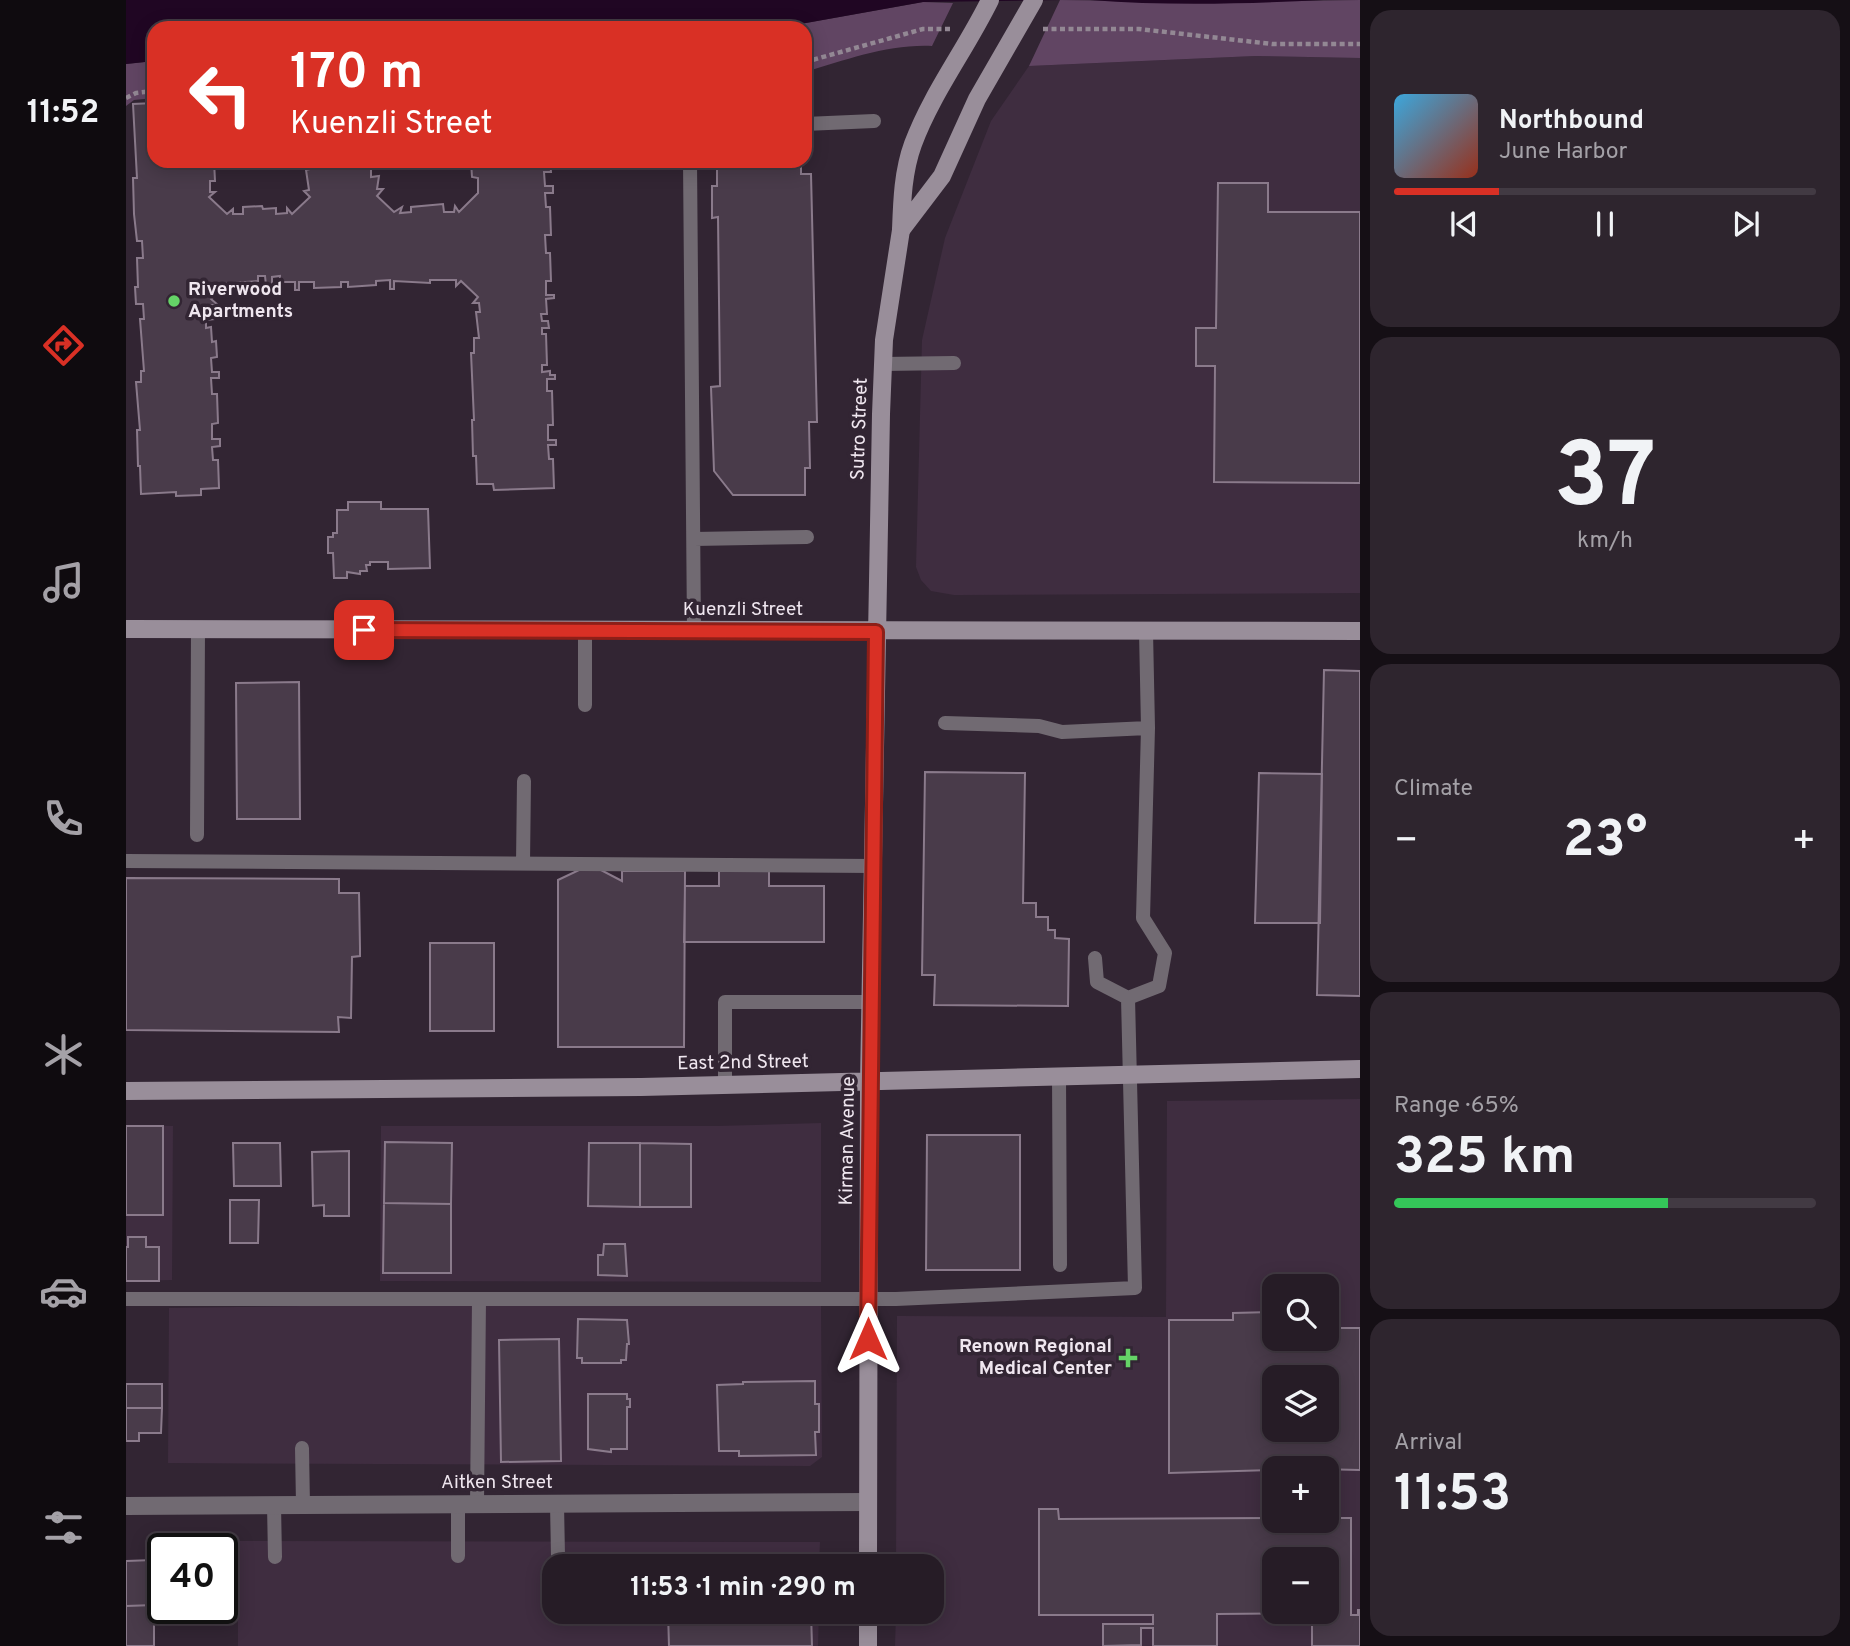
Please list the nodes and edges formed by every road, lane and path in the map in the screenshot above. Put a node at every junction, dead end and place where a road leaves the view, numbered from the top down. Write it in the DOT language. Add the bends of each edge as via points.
graph roads {
  1 [pos="990,0"];
  2 [pos="1034,0"];
  3 [pos="963,29"];
  4 [pos="1030,29"];
  5 [pos="1360,44"];
  6 [pos="812,60"];
  7 [pos="147,92"];
  8 [pos="126,98"];
  9 [pos="874,121"];
  10 [pos="812,124"];
  11 [pos="690,168"];
  12 [pos="901,230"];
  13 [pos="954,363"];
  14 [pos="883,364"];
  15 [pos="807,537"];
  16 [pos="694,539"];
  17 [pos="126,629"];
  18 [pos="198,629"];
  19 [pos="585,631"];
  20 [pos="694,631"];
  21 [pos="1146,631"];
  22 [pos="1360,631"];
  23 [pos="876,632"];
  24 [pos="585,705"];
  25 [pos="945,723"];
  26 [pos="1148,728"];
  27 [pos="524,781"];
  28 [pos="197,835"];
  29 [pos="126,861"];
  30 [pos="523,863"];
  31 [pos="874,866"];
  32 [pos="1095,958"];
  33 [pos="1128,999"];
  34 [pos="871,1002"];
  35 [pos="1360,1069"];
  36 [pos="1131,1073"];
  37 [pos="1059,1075"];
  38 [pos="869,1082"];
  39 [pos="725,1085"];
  40 [pos="126,1091"];
  41 [pos="1060,1265"];
  42 [pos="126,1299"];
  43 [pos="479,1299"];
  44 [pos="868,1299"];
  45 [pos="302,1448"];
  46 [pos="868,1502"];
  47 [pos="477,1504"];
  48 [pos="557,1504"];
  49 [pos="274,1505"];
  50 [pos="303,1505"];
  51 [pos="458,1505"];
  52 [pos="126,1506"];
  53 [pos="558,1554"];
  54 [pos="868,1554"];
  55 [pos="458,1556"];
  56 [pos="275,1557"];
  57 [pos="868,1624"];
  58 [pos="868,1646"];
  1 -- 12 [label="main road, Sutro Street, bridge" via="912,146 902,193"];
  2 -- 12 [label="main road, Sutro Street, bridge" via="977,99 942,176"];
  3 -- 6 [label="path" via="923,29"];
  4 -- 5 [label="path" via="1139,29 1272,44"];
  7 -- 8 [label="path"];
  9 -- 10 [label="lane"];
  11 -- 16 [label="lane"];
  12 -- 14 [label="main road, Sutro Street"];
  13 -- 14 [label="lane"];
  14 -- 23 [label="main road, Sutro Street"];
  15 -- 16 [label="lane"];
  16 -- 20 [label="lane"];
  17 -- 18 [label="main road, Kuenzli Street"];
  18 -- 19 [label="main road, Kuenzli Street"];
  18 -- 28 [label="lane"];
  19 -- 20 [label="main road, Kuenzli Street"];
  19 -- 24 [label="lane"];
  20 -- 23 [label="main road, Kuenzli Street"];
  21 -- 22 [label="main road, Kuenzli Street"];
  21 -- 23 [label="main road, Kuenzli Street"];
  21 -- 26 [label="lane"];
  23 -- 31 [label="main road, Kirman Avenue"];
  25 -- 26 [label="lane" via="1039,726 1062,732"];
  26 -- 33 [label="lane" via="1143,918 1165,953 1159,986"];
  27 -- 30 [label="lane"];
  29 -- 30 [label="lane"];
  30 -- 31 [label="lane"];
  31 -- 34 [label="main road, Kirman Avenue"];
  32 -- 33 [label="lane" via="1097,982"];
  33 -- 36 [label="lane"];
  34 -- 38 [label="main road, Kirman Avenue"];
  34 -- 39 [label="lane" via="725,1002"];
  35 -- 36 [label="main road, East 2nd Street"];
  36 -- 37 [label="main road, East 2nd Street"];
  36 -- 44 [label="lane" via="1135,1288"];
  37 -- 38 [label="main road, East 2nd Street"];
  37 -- 41 [label="lane"];
  38 -- 39 [label="main road, East 2nd Street"];
  38 -- 44 [label="main road, Kirman Avenue"];
  39 -- 40 [label="main road, East 2nd Street"];
  42 -- 43 [label="lane"];
  43 -- 44 [label="lane"];
  43 -- 47 [label="lane"];
  44 -- 46 [label="main road, Kirman Avenue"];
  45 -- 50 [label="lane"];
  46 -- 48 [label="street, Aitken Street"];
  46 -- 54 [label="main road, Kirman Avenue"];
  47 -- 48 [label="street, Aitken Street"];
  47 -- 51 [label="street, Aitken Street"];
  48 -- 53 [label="lane"];
  49 -- 50 [label="street, Aitken Street"];
  49 -- 52 [label="street, Aitken Street"];
  49 -- 56 [label="lane"];
  50 -- 51 [label="street, Aitken Street"];
  51 -- 55 [label="lane"];
  57 -- 58 [label="main road"];
}
